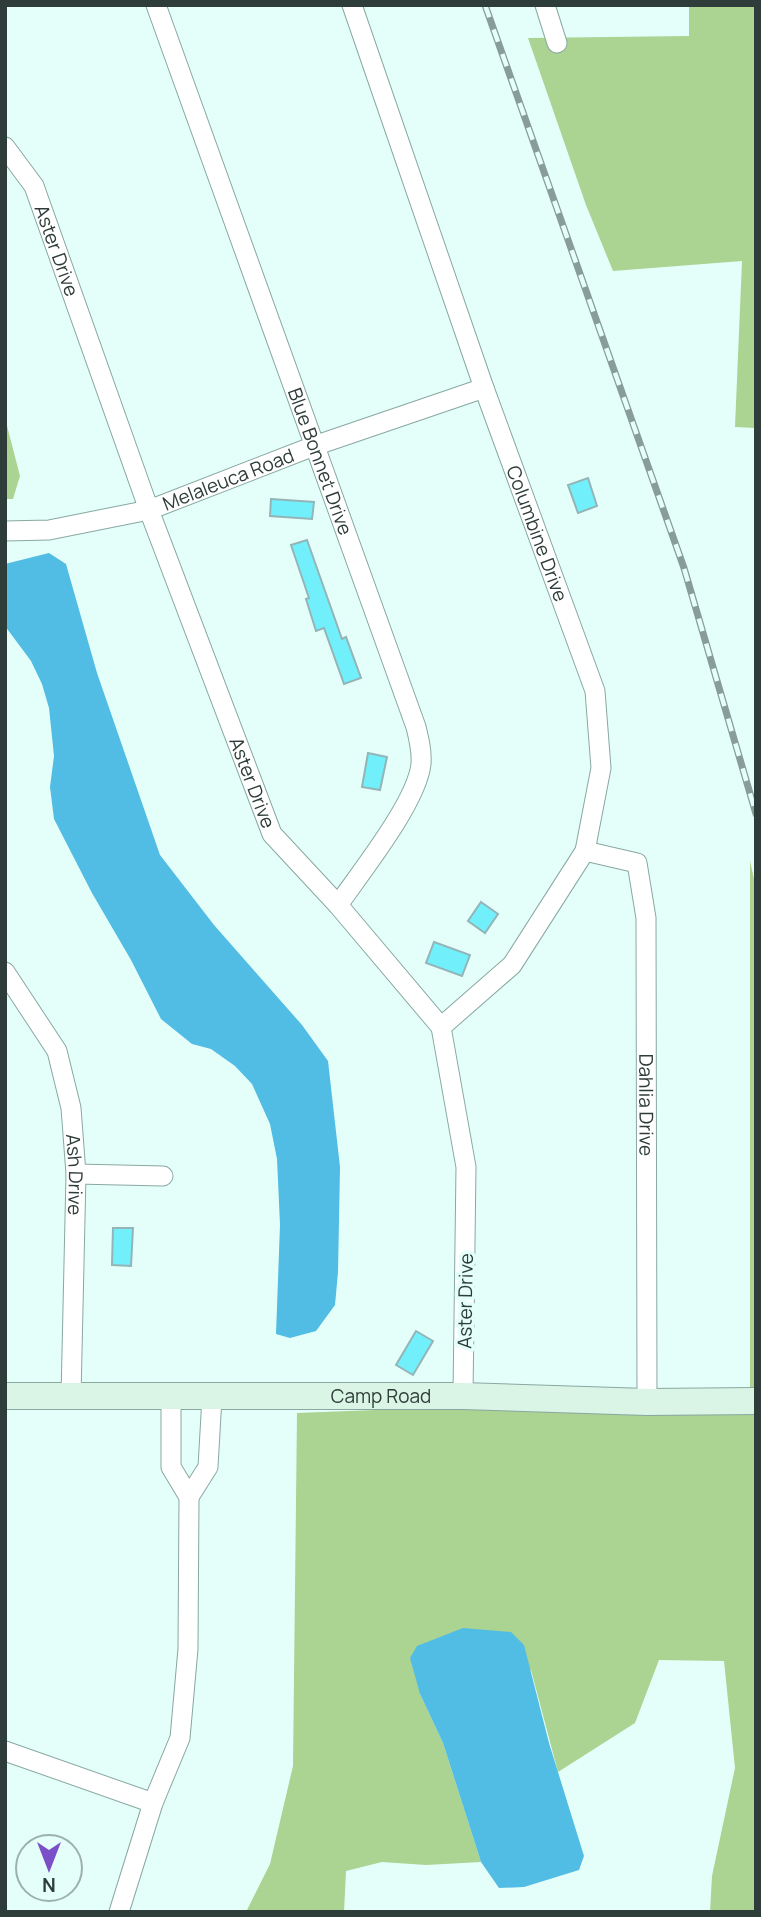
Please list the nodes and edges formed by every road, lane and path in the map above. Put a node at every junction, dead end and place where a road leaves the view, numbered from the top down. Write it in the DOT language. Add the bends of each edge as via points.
graph roads {
  1 [pos="156,5"];
  2 [pos="352,5"];
  3 [pos="545,5"];
  4 [pos="557,43"];
  5 [pos="5,147"];
  6 [pos="484,388"];
  7 [pos="314,446"];
  8 [pos="149,510"];
  9 [pos="5,531"];
  10 [pos="585,851"];
  11 [pos="338,905"];
  12 [pos="5,972"];
  13 [pos="441,1027"];
  14 [pos="76,1174"];
  15 [pos="163,1176"];
  16 [pos="5,1396"];
  17 [pos="463,1396"];
  18 [pos="71,1397"];
  19 [pos="171,1397"];
  20 [pos="212,1397"];
  21 [pos="756,1401"];
  22 [pos="647,1402"];
  23 [pos="190,1497"];
  24 [pos="5,1751"];
  25 [pos="153,1803"];
  26 [pos="119,1912"];
  1 -- 7 [label="street, Blue Bonnet Drive"];
  2 -- 6 [label="street, Columbine Drive"];
  3 -- 4 [label="street"];
  5 -- 8 [label="street, Aster Drive" via="34,186"];
  6 -- 7 [label="street, Melaleuca Road"];
  6 -- 10 [label="street, Columbine Drive" via="595,691 601,768"];
  7 -- 8 [label="street, Melaleuca Road"];
  7 -- 11 [label="street, Blue Bonnet Drive" via="421,749 421,767 405,806"];
  8 -- 9 [label="street, Melaleuca Road" via="49,530"];
  8 -- 11 [label="street, Aster Drive" via="272,834"];
  10 -- 13 [label="street, Columbine Drive" via="512,965"];
  10 -- 22 [label="street, Dahlia Drive" via="637,863 646,918"];
  11 -- 13 [label="street, Aster Drive"];
  12 -- 14 [label="street, Ash Drive" via="57,1051 71,1108"];
  13 -- 17 [label="street, Aster Drive" via="466,1167"];
  14 -- 15 [label="street"];
  14 -- 18 [label="street, Ash Drive"];
  16 -- 18 [label="street, Camp Road"];
  17 -- 20 [label="street, Camp Road"];
  17 -- 22 [label="street, Camp Road"];
  18 -- 19 [label="street, Camp Road"];
  19 -- 20 [label="street, Camp Road"];
  19 -- 23 [label="street" via="171,1467"];
  20 -- 23 [label="street" via="208,1467"];
  21 -- 22 [label="street, Camp Road"];
  23 -- 25 [label="street" via="188,1649 180,1738"];
  24 -- 25 [label="street"];
  25 -- 26 [label="street"];
}
